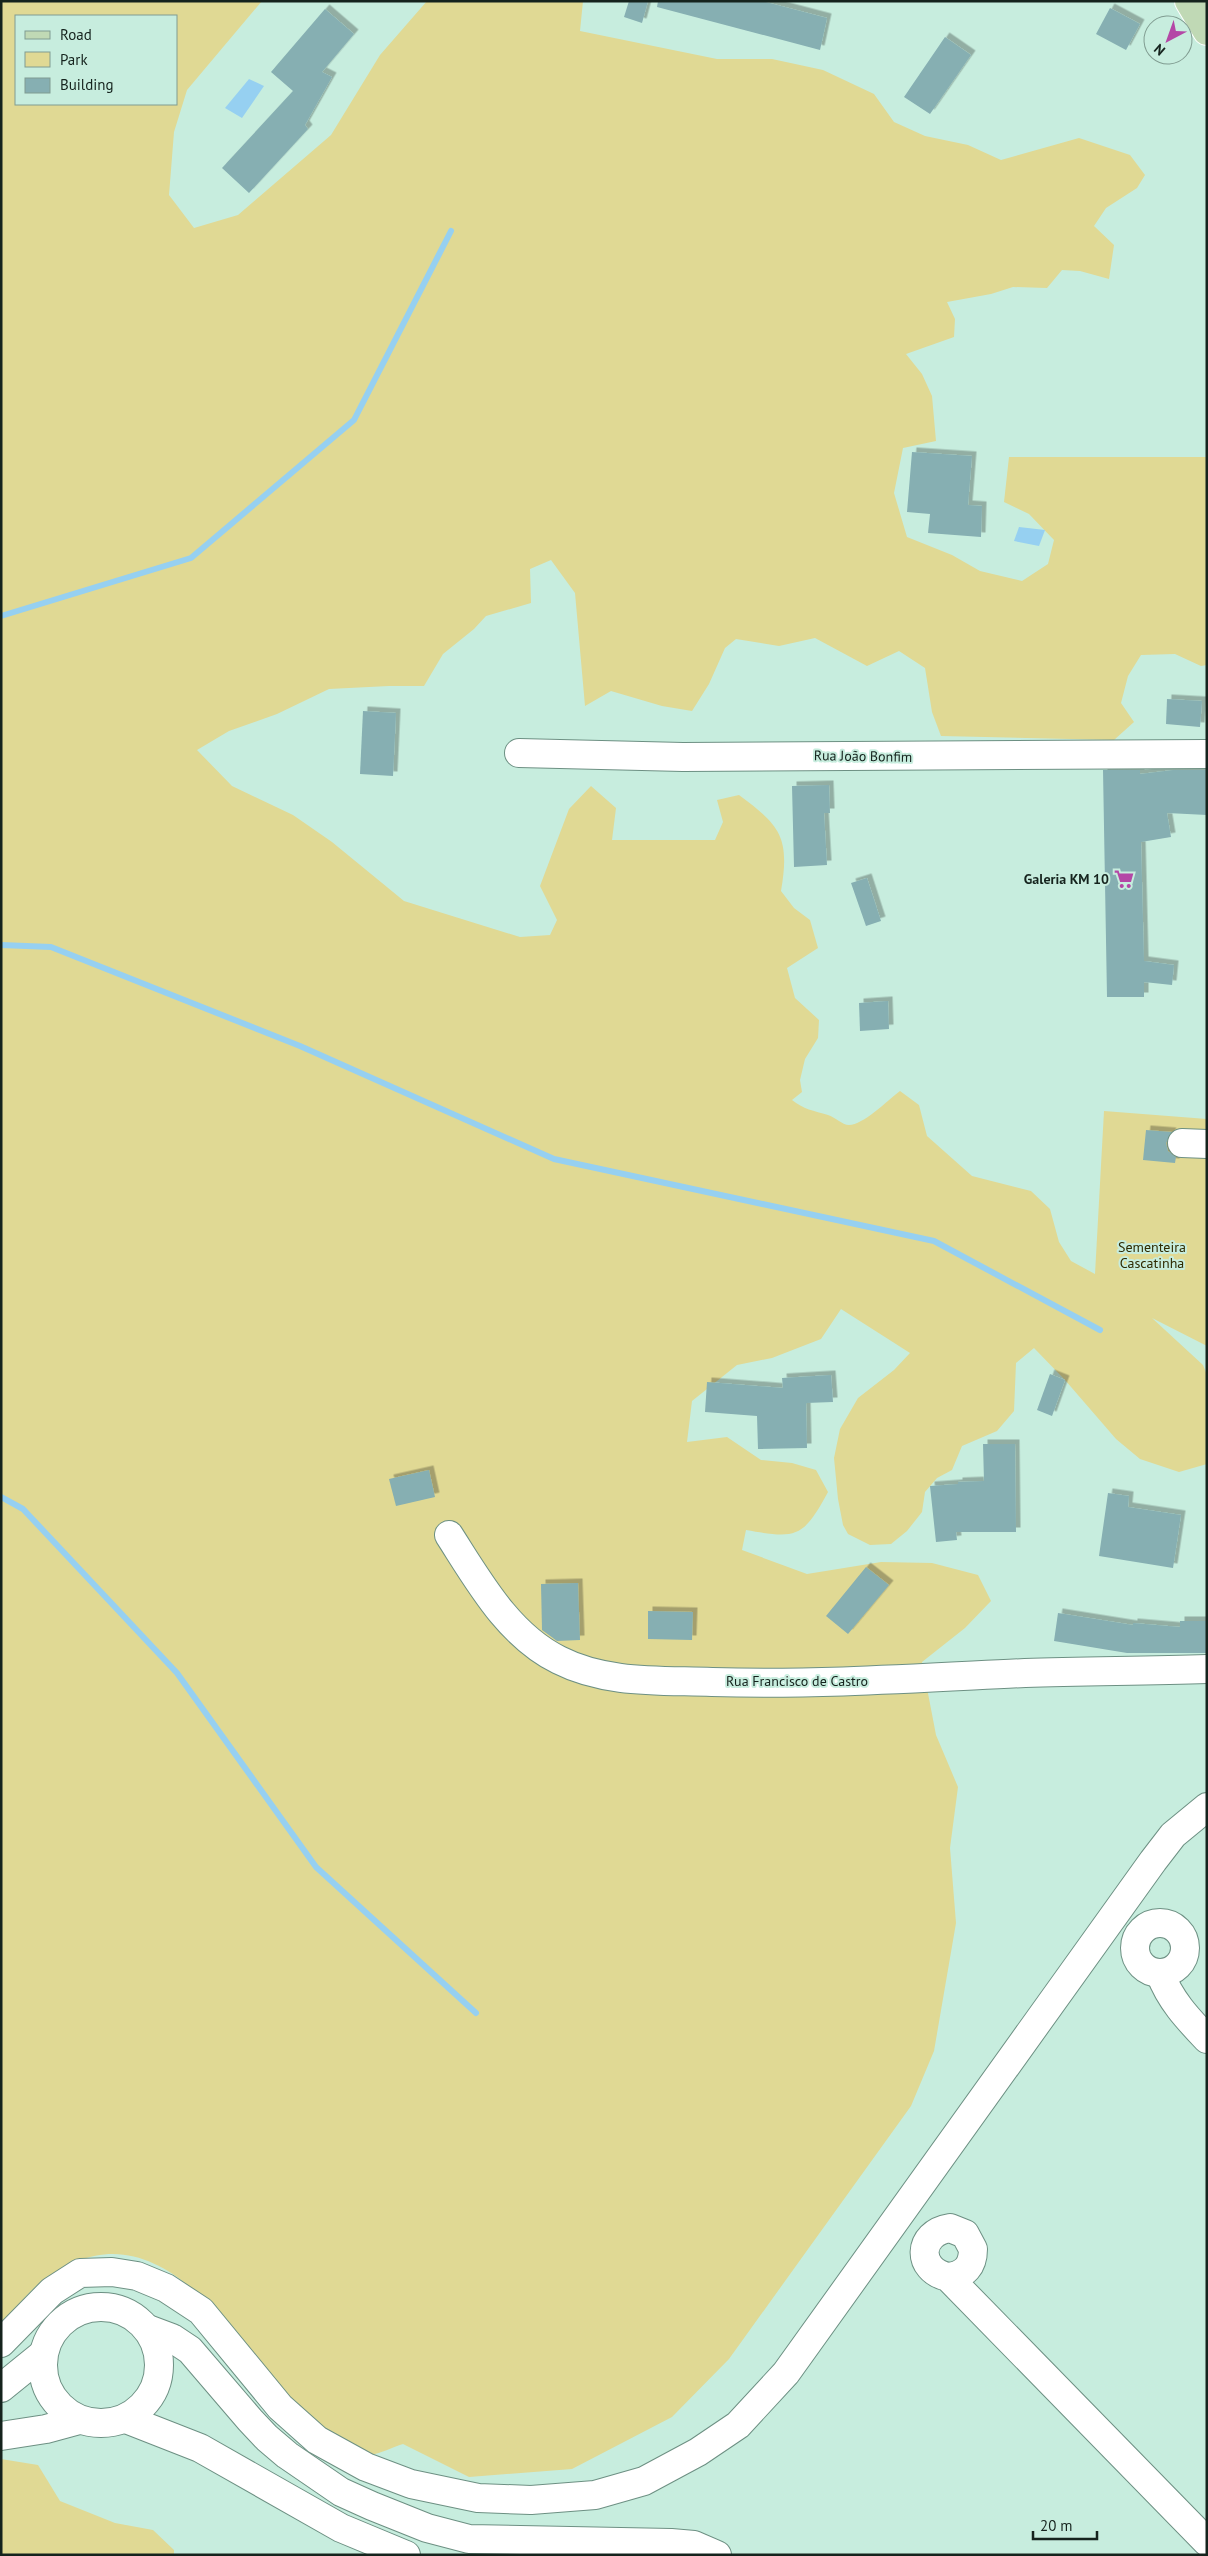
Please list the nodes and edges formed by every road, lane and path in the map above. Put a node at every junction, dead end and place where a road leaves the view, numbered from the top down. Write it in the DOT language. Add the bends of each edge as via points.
graph roads {
  1 [pos="1189,1"];
  2 [pos="1207,31"];
  3 [pos="519,753"];
  4 [pos="1207,754"];
  5 [pos="449,1534"];
  6 [pos="1207,1670"];
  7 [pos="1207,1808"];
  8 [pos="1160,1973"];
  9 [pos="1207,2039"];
  10 [pos="948,2277"];
  11 [pos="148,2329"];
  12 [pos="1,2343"];
  13 [pos="43,2354"];
  14 [pos="1,2388"];
  15 [pos="126,2419"];
  16 [pos="79,2420"];
  17 [pos="1,2436"];
  18 [pos="1207,2542"];
  19 [pos="479,2547"];
  20 [pos="524,2547"];
  21 [pos="699,2551"];
  22 [pos="406,2555"];
  1 -- 2 [label="main road"];
  3 -- 4 [label="street, Rua João Bonfim" via="683,757"];
  5 -- 6 [label="street, Rua Francisco de Castro" via="486,1592 529,1639 557,1659 601,1676 743,1683 838,1683 1027,1673"];
  7 -- 12 [label="street" via="1173,1835 1153,1861 786,2373 738,2425 698,2452 644,2481 595,2495 531,2500 478,2498 411,2484 366,2467 317,2440 280,2407 201,2311 166,2288 137,2276 112,2272 80,2273 52,2291"];
  8 -- 9 [label="street" via="1178,2008"];
  10 -- 18 [label="street"];
  11 -- 13 [label="street" via="133,2316 116,2308 87,2308 61,2321 49,2336"];
  11 -- 15 [label="street" via="159,2353 158,2379 147,2403"];
  11 -- 19 [label="street" via="172,2338 190,2350 267,2438 341,2492 427,2528 469,2539"];
  13 -- 14 [label="street"];
  13 -- 16 [label="street" via="44,2381 52,2397 57,2405"];
  15 -- 16 [label="street" via="103,2424"];
  15 -- 22 [label="street" via="200,2448 341,2528"];
  16 -- 17 [label="street"];
  19 -- 20 [label="street"];
  20 -- 21 [label="street"];
}
